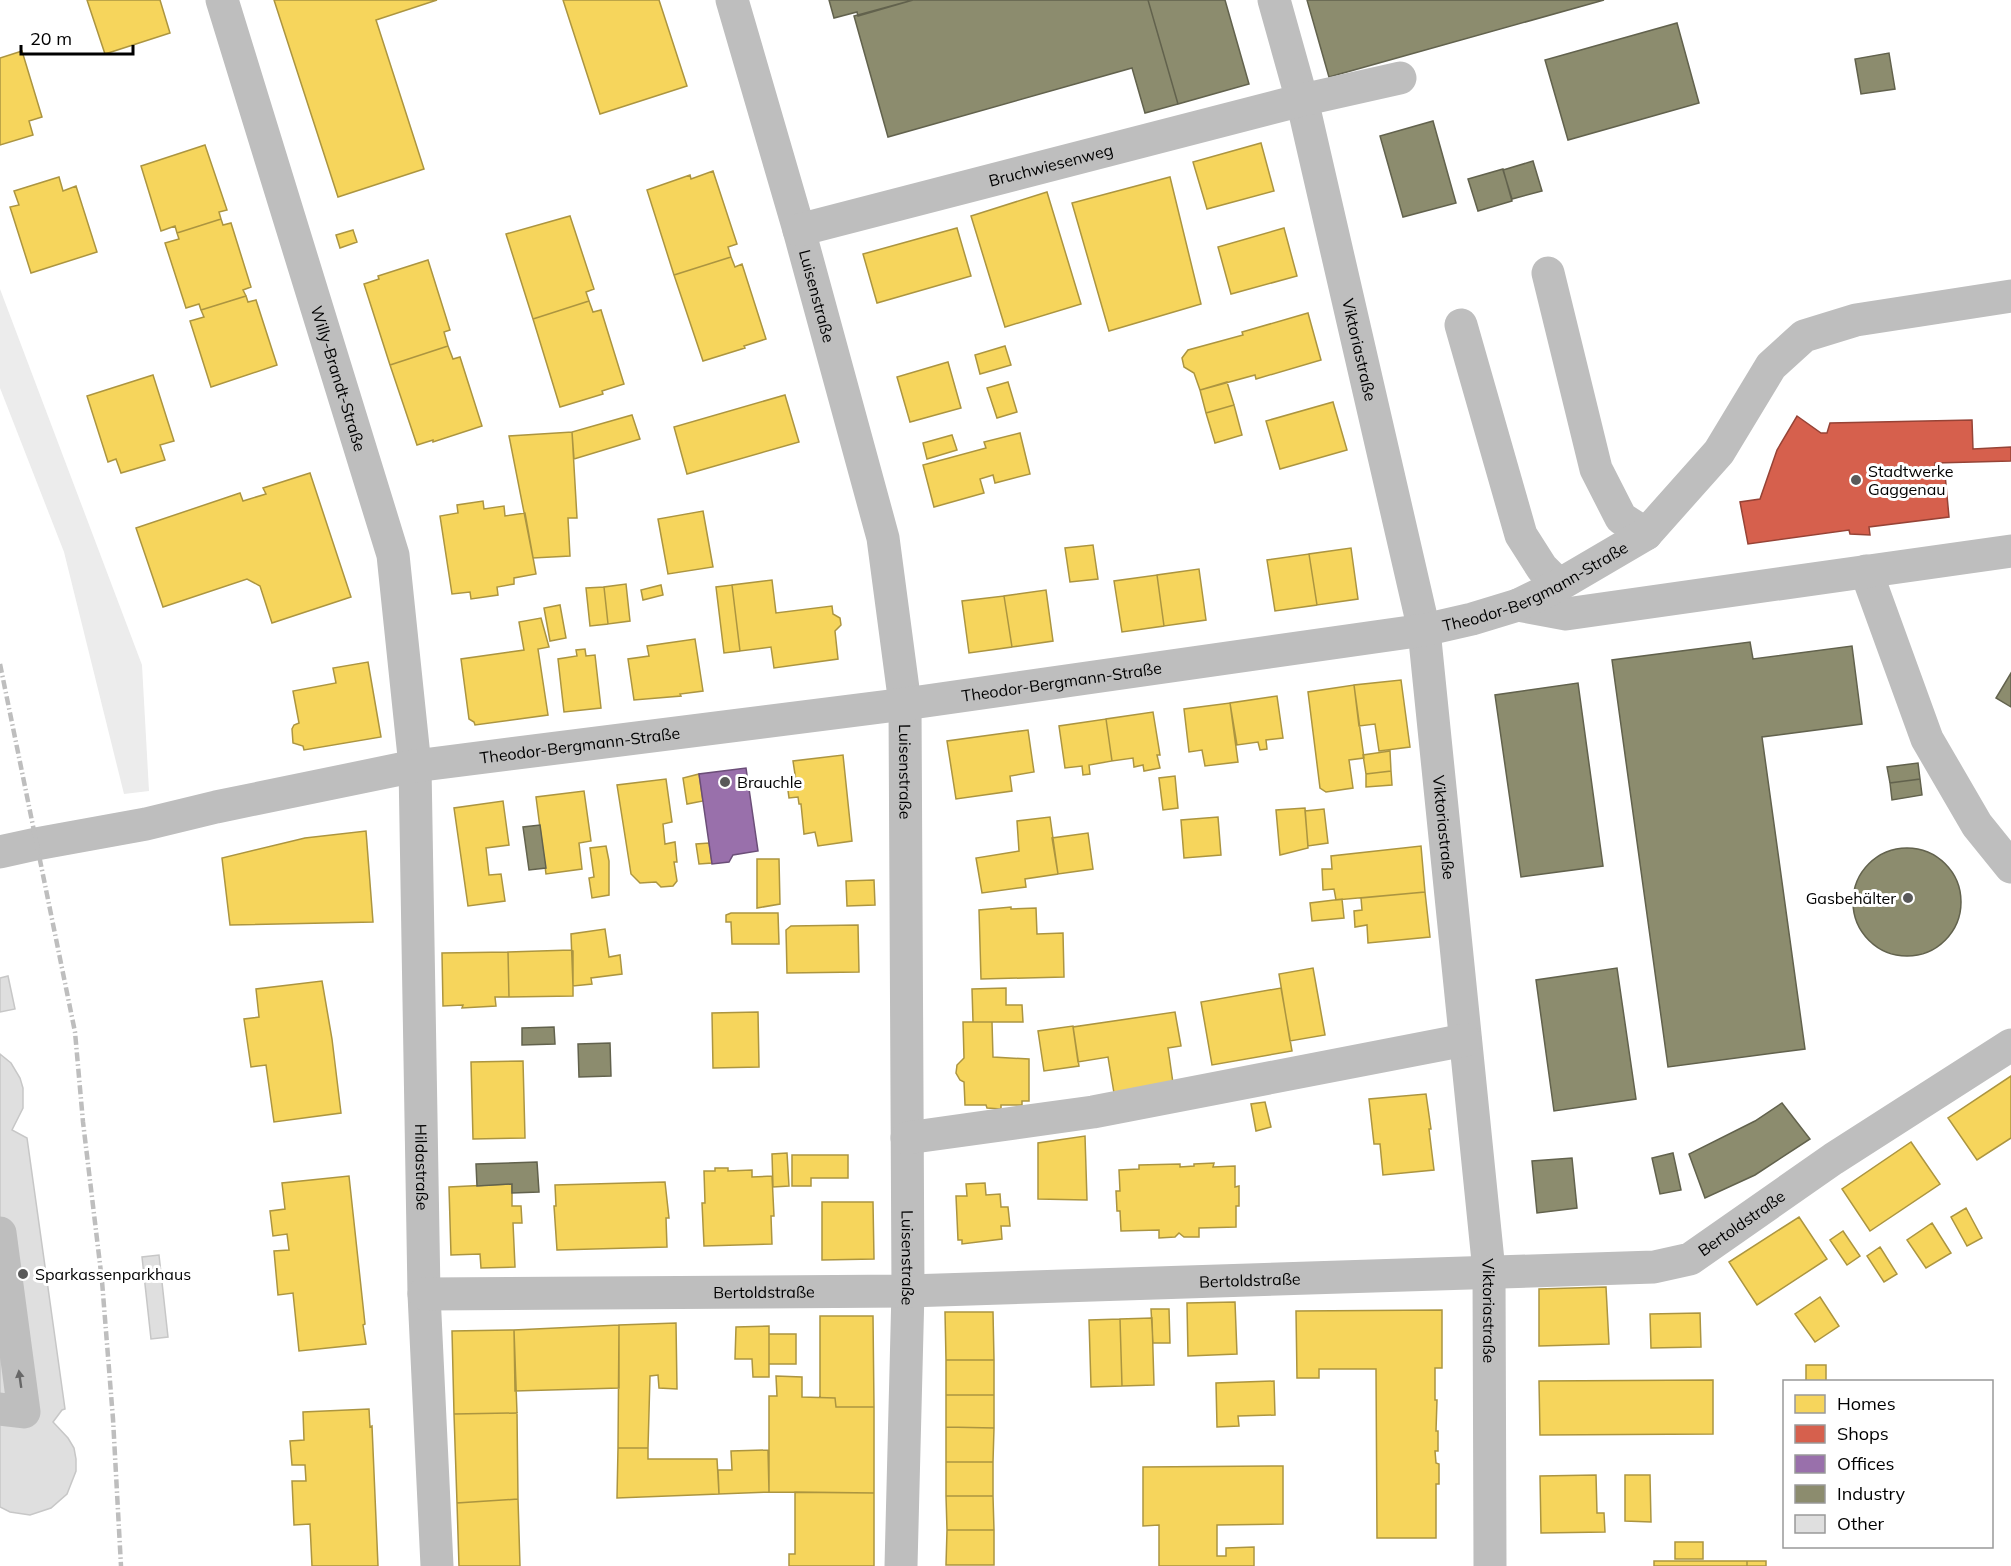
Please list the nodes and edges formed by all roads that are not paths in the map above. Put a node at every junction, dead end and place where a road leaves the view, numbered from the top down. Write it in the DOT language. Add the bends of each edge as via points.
graph roads {
  1 [pos="222,0"];
  2 [pos="732,0"];
  3 [pos="1274,0"];
  4 [pos="1400,78"];
  5 [pos="1302,100"];
  6 [pos="799,230"];
  7 [pos="1548,273"];
  8 [pos="2011,296"];
  9 [pos="1461,325"];
  10 [pos="1646,534"];
  11 [pos="2011,551"];
  12 [pos="1866,571"];
  13 [pos="1559,585"];
  14 [pos="1518,605"];
  15 [pos="1424,630"];
  16 [pos="905,704"];
  17 [pos="415,766"];
  18 [pos="0,852"];
  19 [pos="2011,867"];
  20 [pos="1465,1040"];
  21 [pos="2011,1045"];
  22 [pos="907,1138"];
  23 [pos="0,1233"];
  24 [pos="1489,1271"];
  25 [pos="908,1291"];
  26 [pos="424,1294"];
  27 [pos="0,1409"];
  28 [pos="437,1566"];
  29 [pos="901,1566"];
  30 [pos="1490,1566"];
  1 -- 17 [label="street, Willy-Brandt-Straße" via="393,555"];
  2 -- 6 [label="street, Luisenstraße"];
  3 -- 5 [label="street, Viktoriastraße"];
  4 -- 5 [label="street, Bruchwiesenweg"];
  5 -- 6 [label="street, Bruchwiesenweg"];
  5 -- 15 [label="street, Viktoriastraße"];
  6 -- 16 [label="street, Luisenstraße" via="884,538"];
  7 -- 10 [label="street" via="1596,469 1622,518"];
  8 -- 10 [label="street, Theodor-Bergmann-Straße" via="1856,320 1804,336 1771,366 1719,452"];
  9 -- 13 [label="street" via="1521,535 1542,568"];
  10 -- 13 [label="street, Theodor-Bergmann-Straße"];
  11 -- 12 [label="street"];
  12 -- 14 [label="street" via="1566,614"];
  12 -- 19 [label="street" via="1927,739 1977,825"];
  13 -- 14 [label="street, Theodor-Bergmann-Straße"];
  14 -- 15 [label="street, Theodor-Bergmann-Straße"];
  15 -- 16 [label="street, Theodor-Bergmann-Straße"];
  15 -- 20 [label="street, Viktoriastraße"];
  16 -- 17 [label="street, Theodor-Bergmann-Straße"];
  16 -- 22 [label="street, Luisenstraße"];
  17 -- 18 [label="street, Theodor-Bergmann-Straße"];
  17 -- 26 [label="street, Hildastraße"];
  20 -- 22 [label="street" via="1093,1112"];
  20 -- 24 [label="street, Viktoriastraße"];
  21 -- 24 [label="street, Bertoldstraße" via="1833,1159 1690,1259 1654,1267"];
  22 -- 25 [label="street, Luisenstraße"];
  27 -- 23 [label="street, one-way" via="24,1412"];
  24 -- 25 [label="street, Bertoldstraße"];
  24 -- 30 [label="street, Viktoriastraße"];
  25 -- 26 [label="street, Bertoldstraße"];
  25 -- 29 [label="street, Luisenstraße"];
  26 -- 28 [label="street, Hildastraße"];
}
